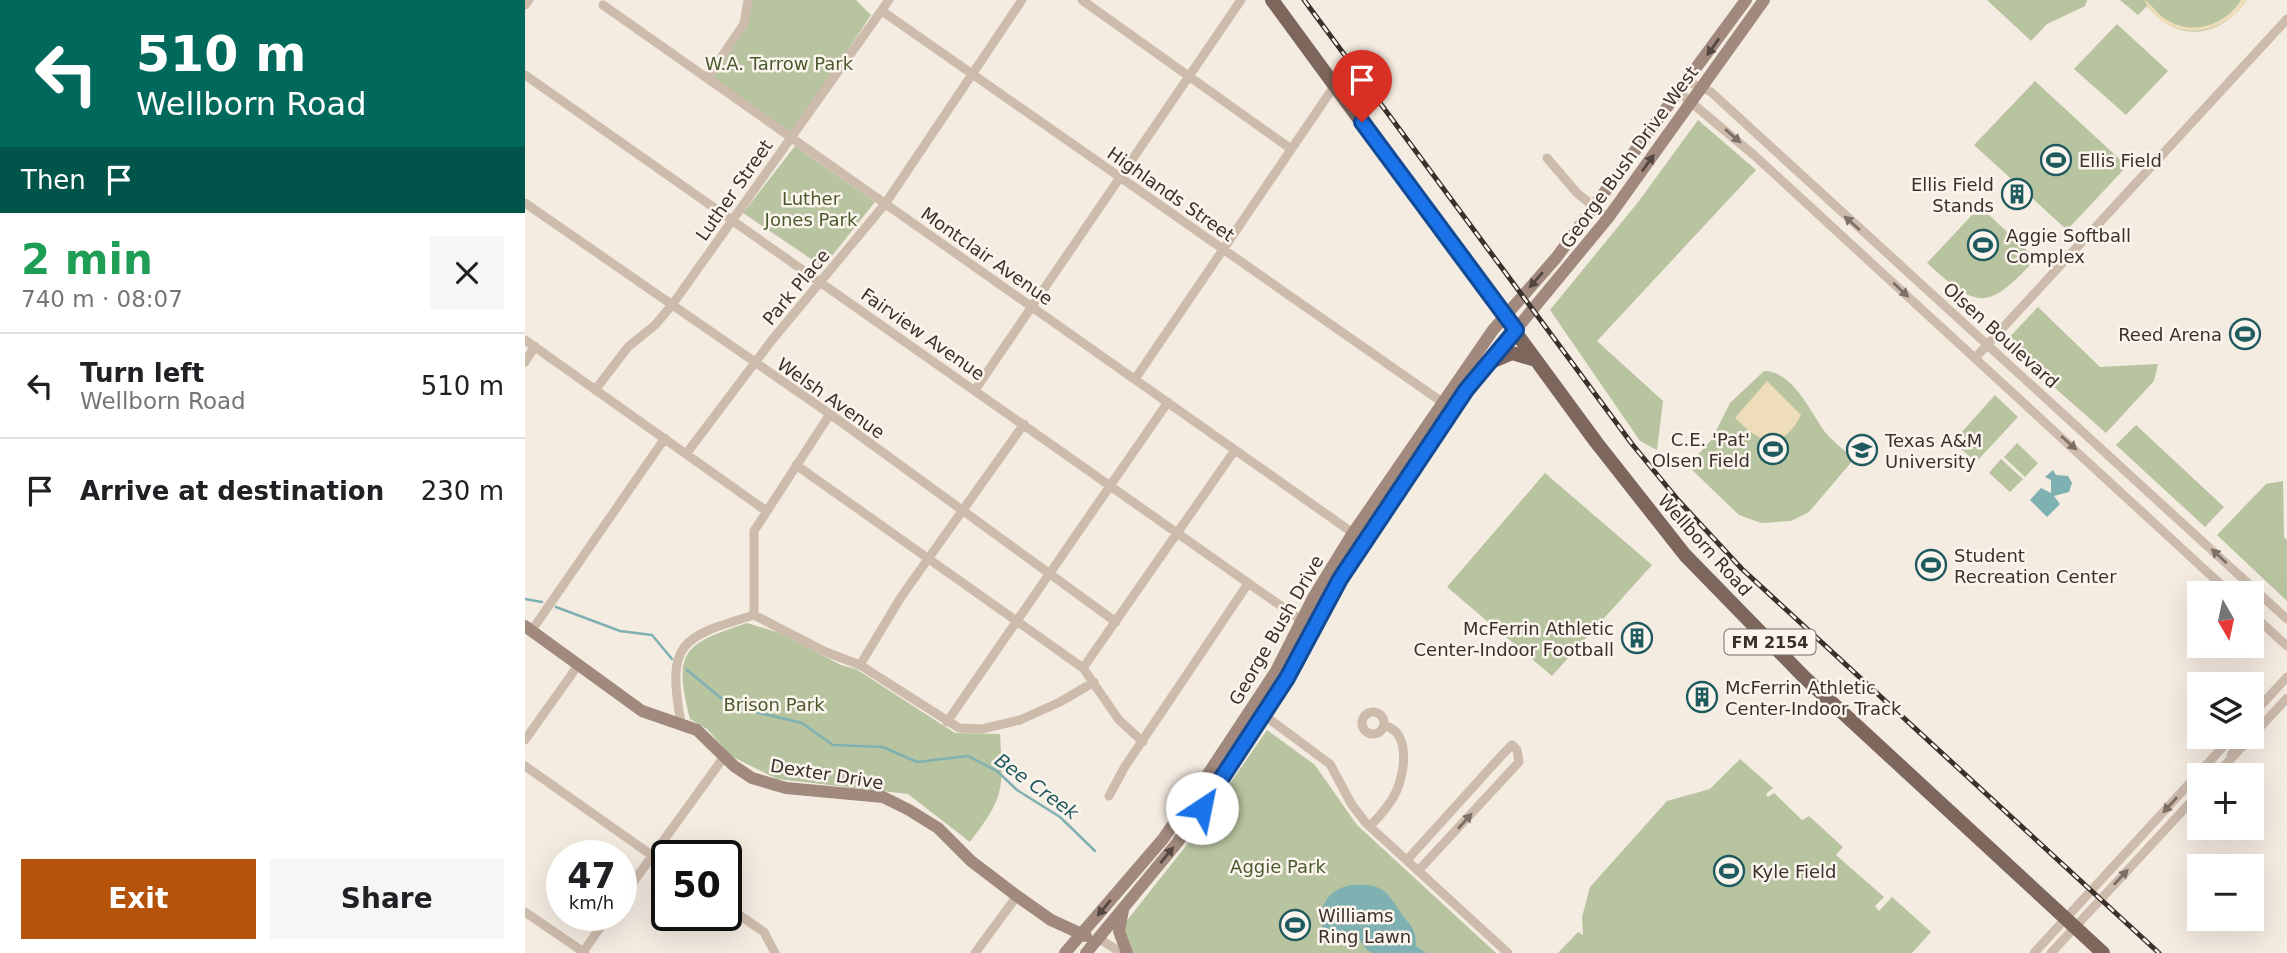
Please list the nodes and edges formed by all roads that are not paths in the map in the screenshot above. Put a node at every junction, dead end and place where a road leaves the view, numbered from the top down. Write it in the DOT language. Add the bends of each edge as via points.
graph roads {
  1 [pos="529,0"];
  2 [pos="748,0"];
  3 [pos="890,0"];
  4 [pos="1022,0"];
  5 [pos="1082,0"];
  6 [pos="1241,0"];
  7 [pos="1272,0"];
  8 [pos="1746,0"];
  9 [pos="1764,0"];
  10 [pos="525,5"];
  11 [pos="603,5"];
  12 [pos="882,11"];
  13 [pos="2287,19"];
  14 [pos="972,74"];
  15 [pos="525,75"];
  16 [pos="1189,76"];
  17 [pos="707,78"];
  18 [pos="1689,82"];
  19 [pos="1335,85"];
  20 [pos="1702,86"];
  21 [pos="1680,93"];
  22 [pos="1693,102"];
  23 [pos="791,137"];
  24 [pos="1291,149"];
  25 [pos="1547,158"];
  26 [pos="1120,177"];
  27 [pos="1828,201"];
  28 [pos="525,203"];
  29 [pos="885,204"];
  30 [pos="1594,208"];
  31 [pos="1817,212"];
  32 [pos="1608,218"];
  33 [pos="732,220"];
  34 [pos="1223,249"];
  35 [pos="822,283"];
  36 [pos="672,305"];
  37 [pos="1032,307"];
  38 [pos="1506,315"];
  39 [pos="1516,330"];
  40 [pos="525,340"];
  41 [pos="1988,344"];
  42 [pos="535,346"];
  43 [pos="1975,358"];
  44 [pos="1536,360"];
  45 [pos="525,362"];
  46 [pos="754,364"];
  47 [pos="1486,364"];
  48 [pos="1135,379"];
  49 [pos="596,390"];
  50 [pos="975,390"];
  51 [pos="1168,402"];
  52 [pos="1442,402"];
  53 [pos="830,414"];
  54 [pos="1024,424"];
  55 [pos="665,438"];
  56 [pos="1235,450"];
  57 [pos="686,454"];
  58 [pos="796,464"];
  59 [pos="1111,484"];
  60 [pos="765,510"];
  61 [pos="963,510"];
  62 [pos="1177,533"];
  63 [pos="1353,533"];
  64 [pos="2202,540"];
  65 [pos="2186,552"];
  66 [pos="929,559"];
  67 [pos="1049,574"];
  68 [pos="2217,581"];
  69 [pos="1247,584"];
  70 [pos="1326,603"];
  71 [pos="754,615"];
  72 [pos="2287,619"];
  73 [pos="1301,620"];
  74 [pos="1017,621"];
  75 [pos="1116,622"];
  76 [pos="2265,626"];
  77 [pos="528,628"];
  78 [pos="2287,646"];
  79 [pos="579,664"];
  80 [pos="860,665"];
  81 [pos="1083,668"];
  82 [pos="2287,677"];
  83 [pos="1094,682"];
  84 [pos="2287,698"];
  85 [pos="2264,702"];
  86 [pos="1253,708"];
  87 [pos="1265,715"];
  88 [pos="947,722"];
  89 [pos="681,723"];
  90 [pos="2264,723"];
  91 [pos="1384,726"];
  92 [pos="525,740"];
  93 [pos="1143,742"];
  94 [pos="2223,749"];
  95 [pos="2232,749"];
  96 [pos="2240,749"];
  97 [pos="724,757"];
  98 [pos="2229,760"];
  99 [pos="2212,763"];
  100 [pos="2226,763"];
  101 [pos="525,766"];
  102 [pos="2187,792"];
  103 [pos="1109,796"];
  104 [pos="2187,805"];
  105 [pos="1370,826"];
  106 [pos="664,840"];
  107 [pos="651,855"];
  108 [pos="651,857"];
  109 [pos="1407,860"];
  110 [pos="1418,871"];
  111 [pos="637,877"];
  112 [pos="1017,896"];
  113 [pos="1123,907"];
  114 [pos="525,912"];
  115 [pos="742,917"];
  116 [pos="2070,923"];
  117 [pos="599,931"];
  118 [pos="1081,935"];
  119 [pos="1098,937"];
  120 [pos="1088,952"];
  121 [pos="584,953"];
  122 [pos="775,953"];
  123 [pos="975,953"];
  124 [pos="1065,953"];
  125 [pos="1125,953"];
  126 [pos="1509,953"];
  127 [pos="2035,953"];
  128 [pos="2051,953"];
  129 [pos="2103,953"];
  1 -- 10 [label="street"];
  2 -- 17 [label="street" via="744,24"];
  3 -- 12 [label="street, Luther Street"];
  4 -- 14 [label="street, Park Place"];
  5 -- 16 [label="street"];
  6 -- 16 [label="street"];
  7 -- 19 [label="main road, Wellborn Road / FM 2154"];
  8 -- 18 [label="main road, George Bush Drive West, one-way"];
  9 -- 20 [label="main road, George Bush Drive West"];
  11 -- 17 [label="street, Montclair Avenue"];
  12 -- 14 [label="street, Highlands Street"];
  12 -- 23 [label="street, Luther Street"];
  13 -- 41 [label="street"];
  14 -- 26 [label="street, Highlands Street"];
  14 -- 29 [label="street, Park Place"];
  15 -- 33 [label="street, Fairview Avenue"];
  16 -- 24 [label="street"];
  16 -- 26 [label="street"];
  17 -- 23 [label="street, Montclair Avenue"];
  18 -- 20 [label="street, Olsen Boulevard"];
  18 -- 21 [label="main road, George Bush Drive West"];
  19 -- 24 [label="street"];
  19 -- 38 [label="main road, Wellborn Road / FM 2154"];
  20 -- 22 [label="main road, George Bush Drive West"];
  20 -- 27 [label="street, Olsen Boulevard"];
  21 -- 22 [label="street, Olsen Boulevard"];
  21 -- 30 [label="main road, George Bush Drive West"];
  22 -- 31 [label="street, Olsen Boulevard, one-way"];
  32 -- 22 [label="main road, George Bush Drive West, one-way"];
  23 -- 29 [label="street, Montclair Avenue"];
  23 -- 33 [label="street, Luther Street"];
  24 -- 34 [label="street"];
  25 -- 30 [label="street"];
  26 -- 34 [label="street, Highlands Street"];
  26 -- 37 [label="street"];
  27 -- 31 [label="street"];
  41 -- 27 [label="street, Olsen Boulevard, one-way"];
  28 -- 36 [label="street, Welsh Avenue"];
  29 -- 35 [label="street, Park Place"];
  29 -- 37 [label="street, Montclair Avenue"];
  30 -- 32 [label="street"];
  30 -- 38 [label="main road, George Bush Drive West, one-way"];
  31 -- 43 [label="street, Olsen Boulevard, one-way"];
  32 -- 39 [label="main road, George Bush Drive West"];
  33 -- 35 [label="street, Fairview Avenue"];
  33 -- 36 [label="street, Luther Street"];
  34 -- 48 [label="street"];
  34 -- 52 [label="street, Highlands Street"];
  35 -- 46 [label="street, Park Place"];
  35 -- 50 [label="street, Fairview Avenue"];
  36 -- 46 [label="street, Welsh Avenue"];
  36 -- 49 [label="street, Luther Street" via="628,347"];
  37 -- 48 [label="street, Montclair Avenue"];
  37 -- 50 [label="street"];
  38 -- 39 [label="main road, Wellborn Road / FM 2154"];
  38 -- 52 [label="main road, George Bush Drive"];
  39 -- 44 [label="main road, Wellborn Road / FM 2154"];
  39 -- 47 [label="main road, George Bush Drive"];
  40 -- 42 [label="street"];
  41 -- 43 [label="street"];
  41 -- 64 [label="street, Olsen Boulevard"];
  42 -- 45 [label="street"];
  42 -- 49 [label="street"];
  43 -- 65 [label="street, Olsen Boulevard, one-way"];
  44 -- 47 [label="main road" via="1512,352"];
  44 -- 116 [label="main road, Wellborn Road / FM 2154" via="1646,509 1725,598"];
  46 -- 53 [label="street, Welsh Avenue"];
  46 -- 57 [label="street, Park Place"];
  47 -- 70 [label="main road, George Bush Drive"];
  48 -- 51 [label="street, Montclair Avenue"];
  49 -- 55 [label="street"];
  50 -- 54 [label="street, Fairview Avenue"];
  51 -- 56 [label="street, Montclair Avenue"];
  51 -- 59 [label="street"];
  52 -- 63 [label="main road, George Bush Drive"];
  53 -- 58 [label="street"];
  53 -- 61 [label="street, Welsh Avenue"];
  54 -- 59 [label="street, Fairview Avenue"];
  54 -- 61 [label="street"];
  55 -- 57 [label="street"];
  55 -- 77 [label="street"];
  56 -- 62 [label="street"];
  56 -- 63 [label="street, Montclair Avenue"];
  57 -- 60 [label="street"];
  58 -- 60 [label="street"];
  58 -- 66 [label="street"];
  59 -- 62 [label="street, Fairview Avenue"];
  59 -- 67 [label="street"];
  60 -- 71 [label="street" via="754,531"];
  61 -- 66 [label="street"];
  61 -- 67 [label="street, Welsh Avenue"];
  62 -- 69 [label="street, Fairview Avenue"];
  62 -- 75 [label="street"];
  63 -- 70 [label="main road" via="1355,542 1323,594"];
  63 -- 73 [label="main road, George Bush Drive"];
  64 -- 65 [label="street"];
  72 -- 64 [label="street, Olsen Boulevard, one-way"];
  65 -- 68 [label="street, Olsen Boulevard"];
  66 -- 74 [label="street"];
  66 -- 80 [label="street"];
  67 -- 74 [label="street"];
  67 -- 75 [label="street, Welsh Avenue"];
  69 -- 73 [label="street, Fairview Avenue"];
  69 -- 93 [label="street"];
  70 -- 87 [label="main road, George Bush Drive"];
  71 -- 80 [label="street"];
  71 -- 89 [label="street" via="703,632 684,646 674,674"];
  73 -- 86 [label="main road, George Bush Drive"];
  74 -- 81 [label="street"];
  74 -- 88 [label="street"];
  75 -- 81 [label="street"];
  76 -- 78 [label="street"];
  77 -- 79 [label="main road, Dexter Drive"];
  79 -- 89 [label="main road, Dexter Drive" via="642,711"];
  79 -- 92 [label="street"];
  80 -- 88 [label="street"];
  81 -- 83 [label="street"];
  82 -- 85 [label="street"];
  83 -- 88 [label="street" via="1060,702 999,726 959,729"];
  83 -- 93 [label="street" via="1119,720"];
  84 -- 90 [label="street"];
  86 -- 87 [label="street"];
  86 -- 118 [label="main road, George Bush Drive, one-way" via="1163,839"];
  87 -- 105 [label="street" via="1330,764 1352,805"];
  113 -- 87 [label="main road, George Bush Drive, one-way" via="1177,843"];
  89 -- 97 [label="main road, Dexter Drive" via="697,730"];
  91 -- 105 [label="street" via="1401,738 1403,768 1393,797"];
  93 -- 103 [label="street"];
  94 -- 99 [label="street"];
  95 -- 98 [label="street"];
  96 -- 98 [label="street"];
  97 -- 106 [label="street"];
  97 -- 112 [label="main road, Dexter Drive" via="769,786 883,797 937,828"];
  98 -- 100 [label="street"];
  101 -- 107 [label="street"];
  102 -- 116 [label="street, one-way"];
  116 -- 104 [label="street, one-way"];
  105 -- 109 [label="street"];
  108 -- 111 [label="street"];
  109 -- 110 [label="street"];
  110 -- 109 [label="street, one-way" via="1519,762 1512,745"];
  110 -- 126 [label="street"];
  112 -- 118 [label="main road, Dexter Drive"];
  112 -- 123 [label="street"];
  113 -- 119 [label="main road, George Bush Drive"];
  113 -- 125 [label="main road" via="1119,930"];
  114 -- 121 [label="street"];
  115 -- 122 [label="street" via="764,932"];
  116 -- 127 [label="street"];
  116 -- 128 [label="street"];
  116 -- 129 [label="main road, Wellborn Road / FM 2154"];
  117 -- 121 [label="street"];
  118 -- 119 [label="main road"];
  118 -- 120 [label="main road"];
  118 -- 124 [label="main road, George Bush Drive"];
  119 -- 120 [label="main road, George Bush Drive"];
  119 -- 125 [label="street"];
}
